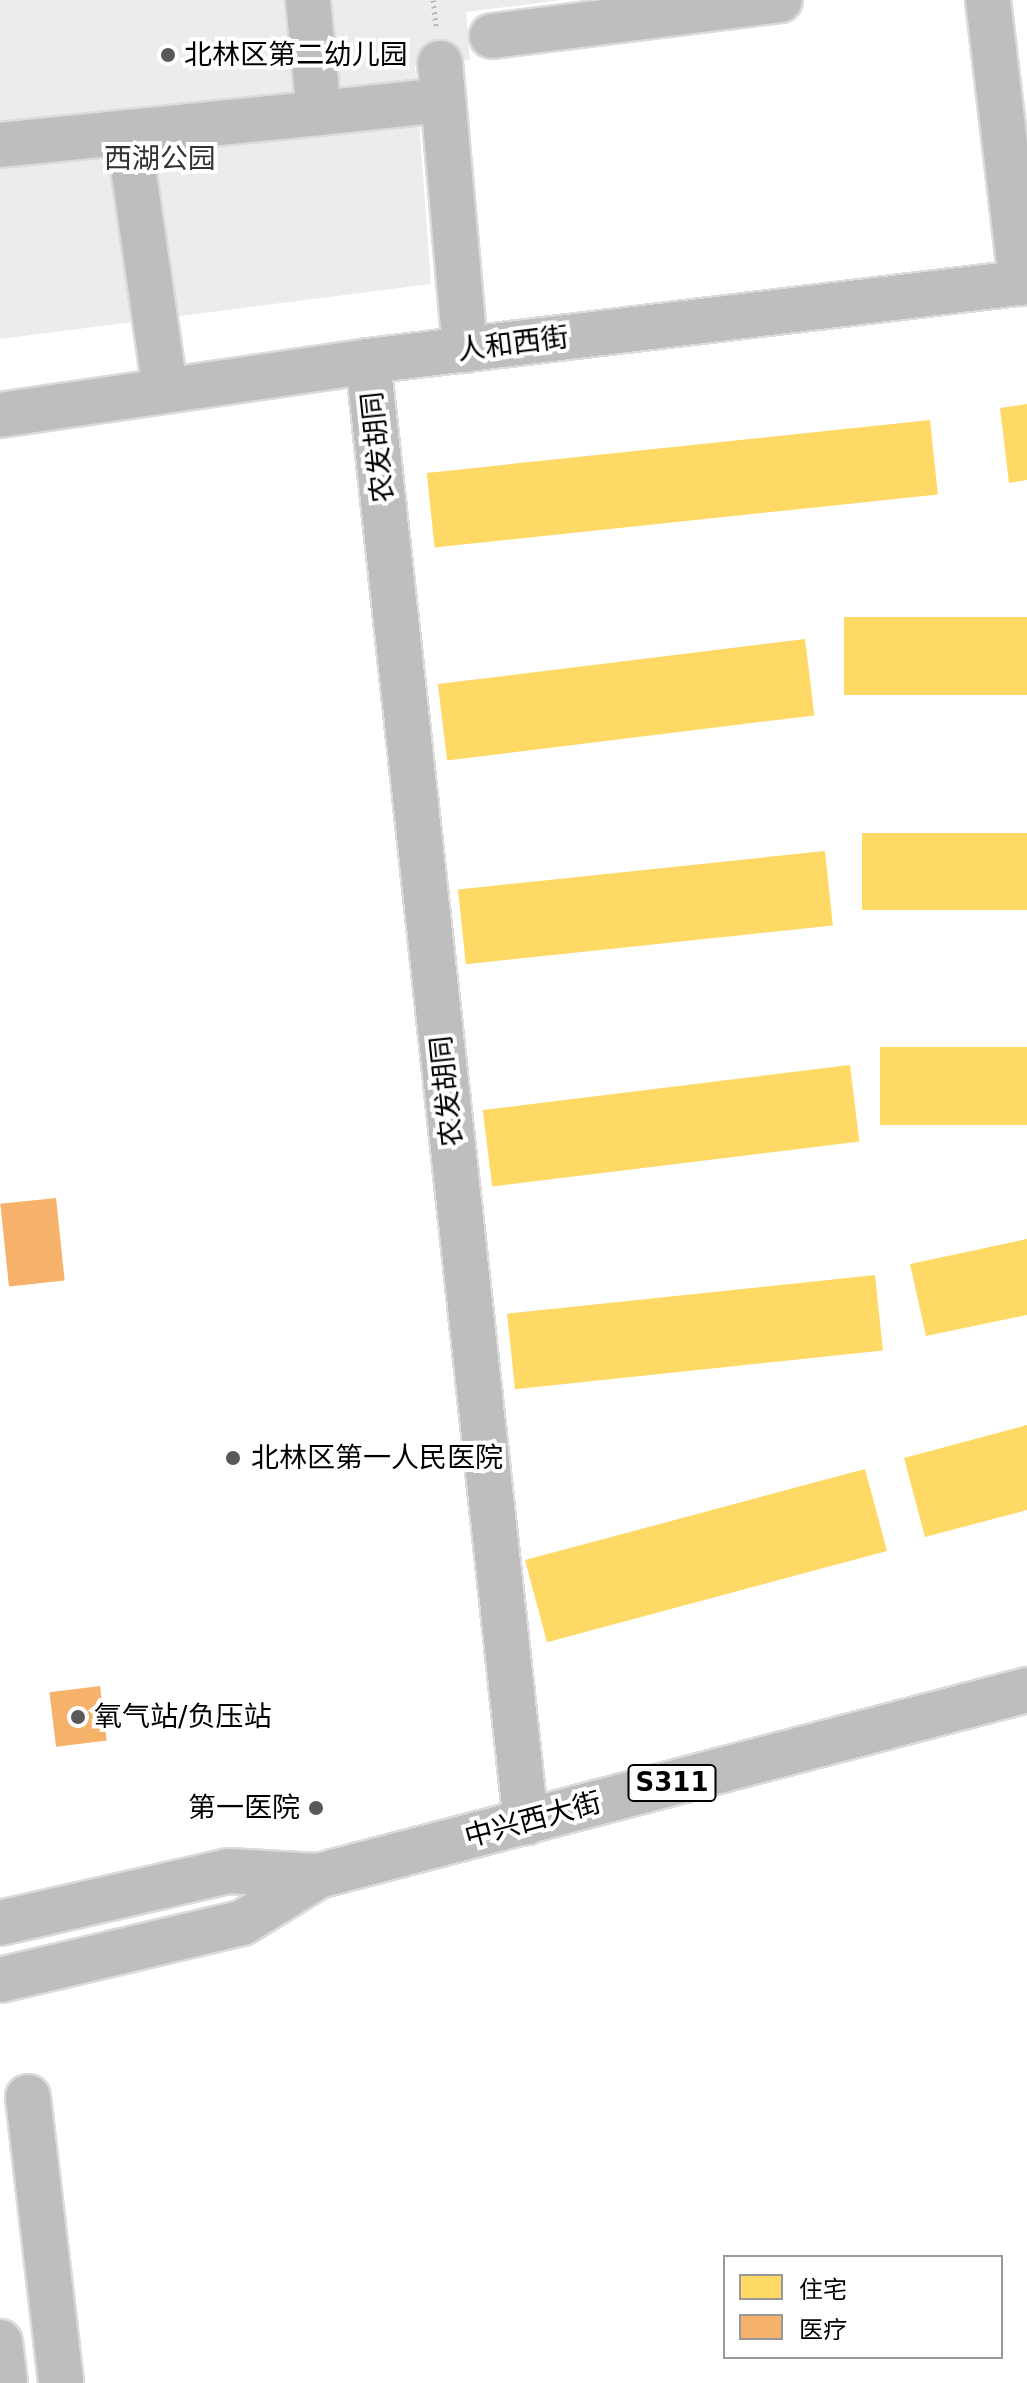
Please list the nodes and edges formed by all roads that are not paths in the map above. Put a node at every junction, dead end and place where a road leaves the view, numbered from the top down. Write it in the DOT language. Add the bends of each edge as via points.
graph roads {
  1 [pos="308,0"];
  2 [pos="780,0"];
  3 [pos="988,0"];
  4 [pos="492,36"];
  5 [pos="319,113"];
  6 [pos="128,132"];
  7 [pos="0,145"];
  8 [pos="1024,282"];
  9 [pos="465,350"];
  10 [pos="368,361"];
  11 [pos="165,389"];
  12 [pos="2,414"];
  13 [pos="1027,1690"];
  14 [pos="526,1822"];
  15 [pos="318,1876"];
  16 [pos="0,1923"];
  17 [pos="0,1980"];
  18 [pos="28,2097"];
  19 [pos="0,2342"];
  20 [pos="5,2383"];
  21 [pos="61,2383"];
  1 -- 5 [label="street"];
  2 -- 4 [label="street"];
  3 -- 8 [label="street"];
  5 -- 6 [label="street"];
  5 -- 9 [label="street" via="441,81"];
  6 -- 7 [label="street"];
  6 -- 11 [label="street"];
  8 -- 9 [label="street, 人和西街"];
  9 -- 10 [label="street, 人和西街"];
  10 -- 11 [label="street, 人和西街"];
  10 -- 14 [label="street, 农发胡同"];
  11 -- 12 [label="street, 人和西街"];
  13 -- 14 [label="street, 中兴西大街 / S311"];
  14 -- 15 [label="street, 中兴西大街 / S311"];
  15 -- 16 [label="street, 中兴西大街 / S311" via="228,1871"];
  15 -- 17 [label="street, 中兴西大街" via="242,1923"];
  18 -- 21 [label="street"];
  19 -- 20 [label="street"];
}
